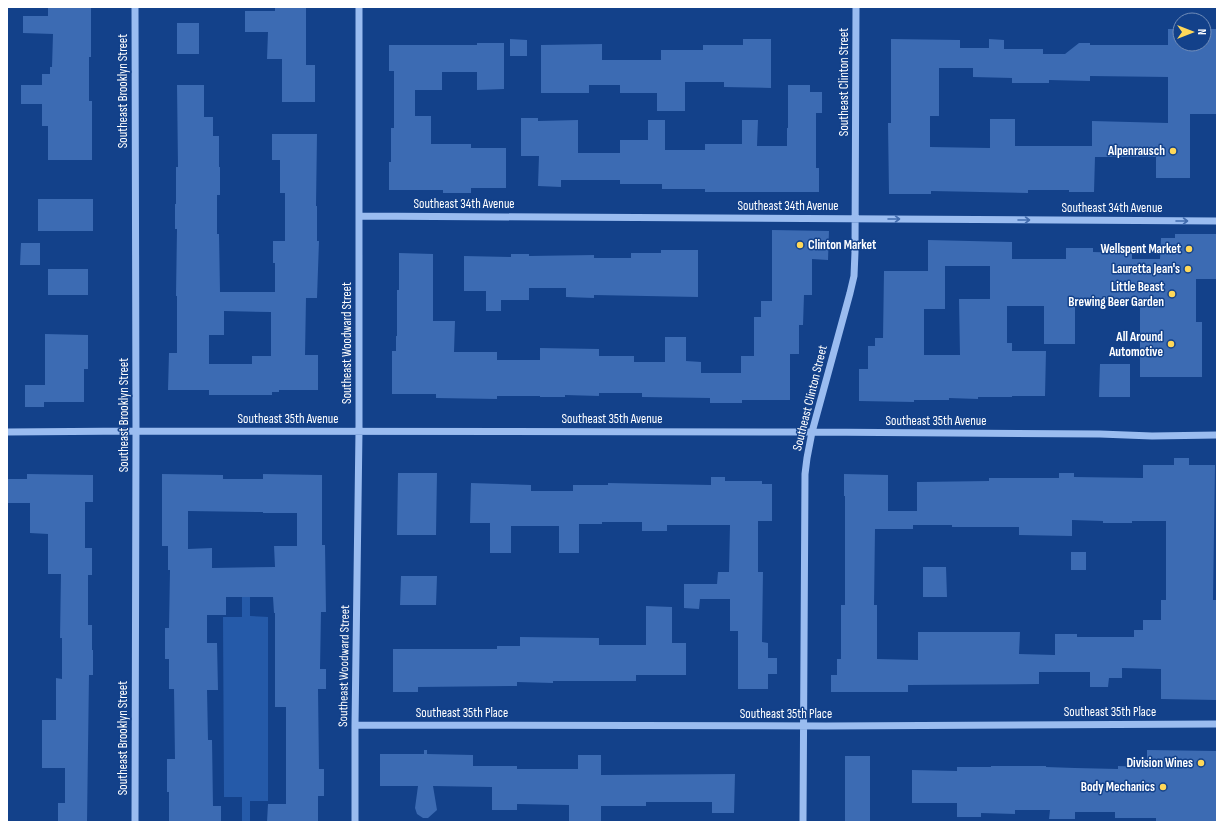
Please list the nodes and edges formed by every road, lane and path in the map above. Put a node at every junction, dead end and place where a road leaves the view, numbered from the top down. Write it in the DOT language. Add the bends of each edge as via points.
graph roads {
  1 [pos="135,7"];
  2 [pos="358,7"];
  3 [pos="856,7"];
  4 [pos="359,216"];
  5 [pos="855,219"];
  6 [pos="1217,221"];
  7 [pos="136,430"];
  8 [pos="360,431"];
  9 [pos="7,432"];
  10 [pos="812,432"];
  11 [pos="1217,435"];
  12 [pos="1217,724"];
  13 [pos="355,725"];
  14 [pos="804,726"];
  15 [pos="135,822"];
  16 [pos="355,822"];
  17 [pos="803,822"];
  1 -- 7 [label="street, Southeast Brooklyn Street"];
  2 -- 4 [label="street, Southeast Woodward Street"];
  3 -- 5 [label="street, Southeast Clinton Street"];
  4 -- 5 [label="street, Southeast 34th Avenue"];
  4 -- 8 [label="street, Southeast Woodward Street"];
  5 -- 6 [label="street, Southeast 34th Avenue, one-way"];
  5 -- 10 [label="street, Southeast Clinton Street" via="854,276"];
  7 -- 8 [label="street, Southeast 35th Avenue"];
  7 -- 9 [label="street, Southeast 35th Avenue"];
  7 -- 15 [label="street, Southeast Brooklyn Street"];
  8 -- 10 [label="street, Southeast 35th Avenue"];
  8 -- 13 [label="street, Southeast Woodward Street"];
  10 -- 11 [label="street, Southeast 35th Avenue"];
  10 -- 14 [label="street, Southeast Clinton Street" via="805,474"];
  12 -- 14 [label="street, Southeast 35th Place"];
  13 -- 14 [label="street, Southeast 35th Place"];
  13 -- 16 [label="street, Southeast Woodward Street"];
  14 -- 17 [label="street, Southeast Clinton Street"];
}
